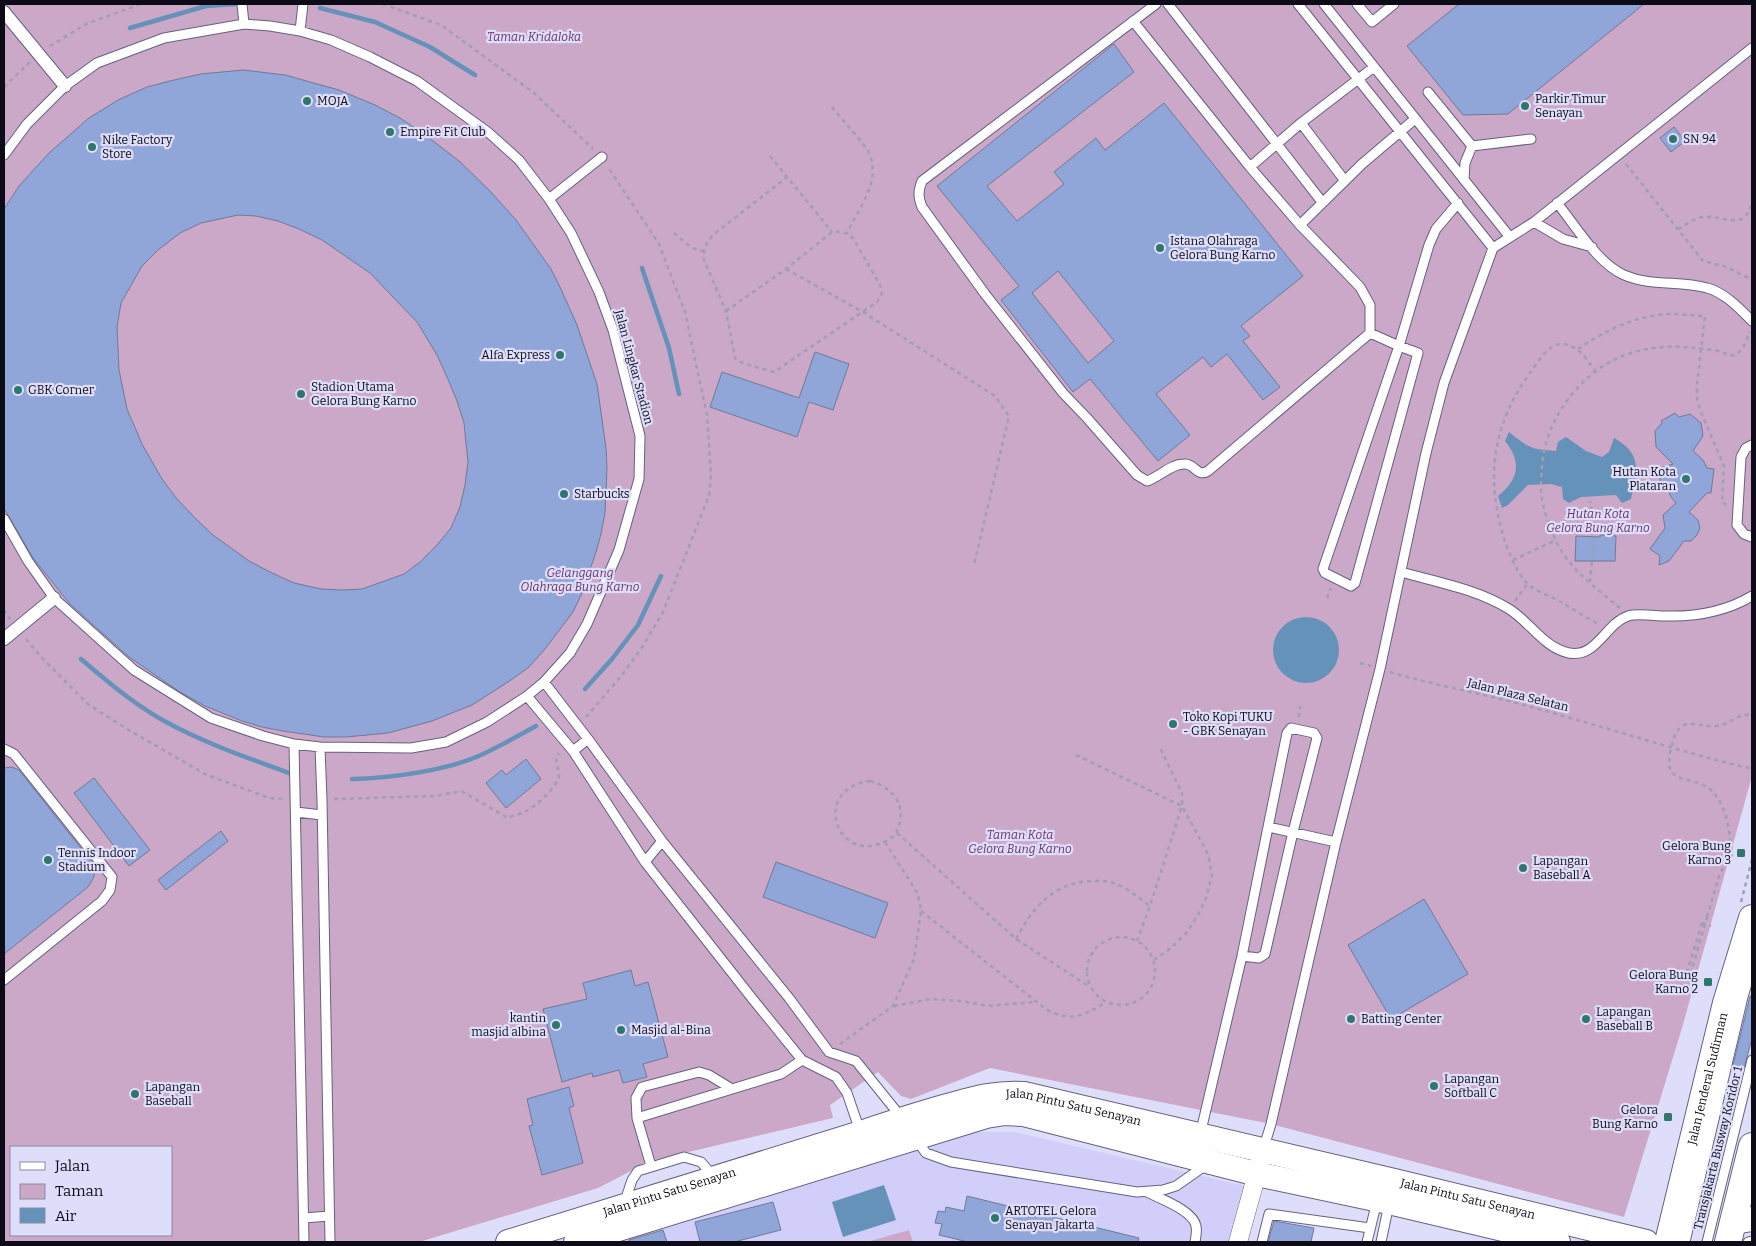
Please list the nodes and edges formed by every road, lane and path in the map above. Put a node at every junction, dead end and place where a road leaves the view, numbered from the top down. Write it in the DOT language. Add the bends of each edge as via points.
graph roads {
  1 [pos="141,4"];
  2 [pos="242,4"];
  3 [pos="303,4"];
  4 [pos="384,4"];
  5 [pos="1156,4"];
  6 [pos="1168,4"];
  7 [pos="1298,4"];
  8 [pos="1324,4"];
  9 [pos="1357,4"];
  10 [pos="1394,4"];
  11 [pos="4,12"];
  12 [pos="1133,21"];
  13 [pos="244,24"];
  14 [pos="300,31"];
  15 [pos="1752,48"];
  16 [pos="38,54"];
  17 [pos="1374,67"];
  18 [pos="1358,78"];
  19 [pos="65,86"];
  20 [pos="4,87"];
  21 [pos="1428,92"];
  22 [pos="832,107"];
  23 [pos="1415,119"];
  24 [pos="1301,123"];
  25 [pos="1400,131"];
  26 [pos="1532,139"];
  27 [pos="1277,144"];
  28 [pos="1472,146"];
  29 [pos="1618,155"];
  30 [pos="4,156"];
  31 [pos="770,156"];
  32 [pos="602,157"];
  33 [pos="1250,167"];
  34 [pos="787,177"];
  35 [pos="1464,180"];
  36 [pos="1345,181"];
  37 [pos="549,199"];
  38 [pos="1752,201"];
  39 [pos="1322,202"];
  40 [pos="1458,203"];
  41 [pos="1557,203"];
  42 [pos="1534,222"];
  43 [pos="1300,225"];
  44 [pos="1678,230"];
  45 [pos="832,232"];
  46 [pos="674,233"];
  47 [pos="847,233"];
  48 [pos="1509,236"];
  49 [pos="1592,247"];
  50 [pos="1493,248"];
  51 [pos="703,251"];
  52 [pos="786,269"];
  53 [pos="1752,280"];
  54 [pos="726,311"];
  55 [pos="863,312"];
  56 [pos="1752,321"];
  57 [pos="1752,327"];
  58 [pos="1370,332"];
  59 [pos="1399,346"];
  60 [pos="1578,349"];
  61 [pos="1701,349"];
  62 [pos="1596,372"];
  63 [pos="1752,444"];
  64 [pos="1590,501"];
  65 [pos="1738,512"];
  66 [pos="4,519"];
  67 [pos="1752,537"];
  68 [pos="1556,540"];
  69 [pos="1514,560"];
  70 [pos="974,565"];
  71 [pos="1401,572"];
  72 [pos="1590,582"];
  73 [pos="1527,584"];
  74 [pos="1752,596"];
  75 [pos="54,598"];
  76 [pos="1510,609"];
  77 [pos="4,610"];
  78 [pos="1628,616"];
  79 [pos="17,628"];
  80 [pos="1608,630"];
  81 [pos="4,639"];
  82 [pos="1360,662"];
  83 [pos="1380,669"];
  84 [pos="544,682"];
  85 [pos="527,696"];
  86 [pos="1752,715"];
  87 [pos="578,726"];
  88 [pos="588,739"];
  89 [pos="294,744"];
  90 [pos="1671,746"];
  91 [pos="320,747"];
  92 [pos="570,747"];
  93 [pos="1160,748"];
  94 [pos="4,749"];
  95 [pos="1076,755"];
  96 [pos="1752,769"];
  97 [pos="296,799"];
  98 [pos="322,800"];
  99 [pos="1182,806"];
  100 [pos="296,812"];
  101 [pos="322,815"];
  102 [pos="1268,827"];
  103 [pos="1293,832"];
  104 [pos="897,833"];
  105 [pos="662,841"];
  106 [pos="885,842"];
  107 [pos="1336,842"];
  108 [pos="645,862"];
  109 [pos="1150,906"];
  110 [pos="921,911"];
  111 [pos="1752,918"];
  112 [pos="1711,926"];
  113 [pos="1016,939"];
  114 [pos="1137,940"];
  115 [pos="1242,956"];
  116 [pos="1154,960"];
  117 [pos="1752,967"];
  118 [pos="4,980"];
  119 [pos="1090,987"];
  120 [pos="1036,1002"];
  121 [pos="1106,1002"];
  122 [pos="894,1006"];
  123 [pos="829,1052"];
  124 [pos="802,1060"];
  125 [pos="1752,1060"];
  126 [pos="732,1089"];
  127 [pos="637,1118"];
  128 [pos="908,1128"];
  129 [pos="1200,1136"];
  130 [pos="864,1142"];
  131 [pos="1752,1146"];
  132 [pos="1263,1151"];
  133 [pos="1209,1163"];
  134 [pos="651,1166"];
  135 [pos="1257,1174"];
  136 [pos="715,1178"];
  137 [pos="1747,1190"];
  138 [pos="1145,1191"];
  139 [pos="1387,1194"];
  140 [pos="623,1206"];
  141 [pos="329,1216"];
  142 [pos="304,1218"];
  143 [pos="1370,1228"];
  144 [pos="1740,1231"];
  145 [pos="1551,1233"];
  146 [pos="1595,1236"];
  147 [pos="1752,1241"];
  148 [pos="304,1242"];
  149 [pos="330,1242"];
  150 [pos="508,1242"];
  151 [pos="576,1242"];
  152 [pos="1195,1242"];
  153 [pos="1238,1242"];
  154 [pos="1262,1242"];
  155 [pos="1367,1242"];
  156 [pos="1381,1242"];
  157 [pos="1646,1242"];
  158 [pos="1668,1242"];
  159 [pos="1686,1242"];
  160 [pos="1707,1242"];
  1 -- 16 [label="path" via="86,24"];
  2 -- 13 [label="lane"];
  3 -- 14 [label="lane"];
  4 -- 32 [label="path" via="440,25 534,93"];
  5 -- 12 [label="lane"];
  6 -- 27 [label="lane"];
  7 -- 18 [label="lane"];
  8 -- 17 [label="lane"];
  9 -- 10 [label="lane" via="1372,22"];
  11 -- 16 [label="street"];
  12 -- 33 [label="lane"];
  12 -- 58 [label="lane" via="922,181 918,190 922,207 985,294 1063,394 1137,475 1147,481 1185,463 1204,474"];
  13 -- 14 [label="lane, Jalan Lingkar Stadion"];
  13 -- 19 [label="lane, Jalan Lingkar Stadion" via="164,38 97,63"];
  14 -- 37 [label="lane, Jalan Lingkar Stadion" via="331,40 418,81 490,133 519,160"];
  15 -- 29 [label="lane"];
  16 -- 19 [label="street"];
  16 -- 20 [label="path"];
  17 -- 18 [label="lane"];
  17 -- 23 [label="lane"];
  18 -- 24 [label="lane"];
  18 -- 25 [label="lane"];
  19 -- 30 [label="lane, Jalan Lingkar Stadion" via="26,124"];
  21 -- 28 [label="lane"];
  22 -- 47 [label="path" via="868,152 872,163 870,188"];
  23 -- 25 [label="lane"];
  23 -- 35 [label="lane"];
  24 -- 27 [label="lane"];
  24 -- 36 [label="lane"];
  25 -- 36 [label="lane"];
  25 -- 40 [label="lane"];
  26 -- 28 [label="lane"];
  27 -- 33 [label="lane"];
  27 -- 39 [label="lane"];
  28 -- 35 [label="lane" via="1465,162"];
  29 -- 41 [label="lane"];
  29 -- 44 [label="path"];
  31 -- 34 [label="path"];
  32 -- 37 [label="lane"];
  32 -- 87 [label="path" via="659,244 685,312 707,415 710,475 709,496 663,612 622,676"];
  33 -- 43 [label="lane"];
  34 -- 45 [label="path"];
  34 -- 51 [label="path" via="713,235"];
  35 -- 48 [label="lane"];
  36 -- 39 [label="lane"];
  37 -- 84 [label="lane, Jalan Lingkar Stadion" via="571,233 599,292 613,330 640,436 639,479 619,550 587,624 570,653"];
  38 -- 44 [label="path" via="1743,218 1731,221 1704,216"];
  39 -- 43 [label="lane"];
  40 -- 50 [label="lane"];
  40 -- 59 [label="lane" via="1436,229 1429,245"];
  41 -- 42 [label="lane"];
  41 -- 49 [label="lane"];
  42 -- 48 [label="lane"];
  42 -- 49 [label="lane" via="1563,239"];
  43 -- 58 [label="lane" via="1360,287 1370,305"];
  44 -- 53 [label="path" via="1704,261 1727,267"];
  45 -- 47 [label="path"];
  45 -- 52 [label="path"];
  46 -- 51 [label="path" via="692,248"];
  47 -- 55 [label="path" via="853,238 882,293 877,302"];
  48 -- 50 [label="lane"];
  49 -- 56 [label="lane" via="1606,263 1623,274 1646,282 1708,288 1734,303"];
  50 -- 71 [label="lane" via="1444,383"];
  51 -- 54 [label="path"];
  52 -- 54 [label="path"];
  52 -- 55 [label="path"];
  54 -- 55 [label="path" via="735,358 771,372"];
  55 -- 70 [label="path" via="995,396 1009,416"];
  57 -- 61 [label="path" via="1736,355"];
  58 -- 59 [label="lane"];
  59 -- 59 [label="lane" via="1324,569 1325,573 1351,586 1356,583 1418,353"];
  60 -- 61 [label="path" via="1598,335 1623,324 1673,314 1705,316"];
  60 -- 62 [label="path"];
  60 -- 69 [label="path" via="1560,344 1553,346 1541,357 1508,409 1494,464 1494,494 1506,546"];
  61 -- 62 [label="path" via="1674,346 1647,349 1612,360"];
  61 -- 65 [label="path" via="1697,399 1724,466 1722,502"];
  62 -- 68 [label="path" via="1575,390 1561,410 1545,449 1540,490"];
  63 -- 65 [label="lane" via="1740,457"];
  64 -- 72 [label="path" via="1595,526"];
  65 -- 67 [label="lane" via="1737,525 1744,534"];
  66 -- 75 [label="lane, Jalan Lingkar Stadion"];
  68 -- 69 [label="path"];
  68 -- 72 [label="path" via="1567,559"];
  69 -- 73 [label="path"];
  71 -- 76 [label="lane" via="1467,591"];
  71 -- 83 [label="lane"];
  72 -- 78 [label="path"];
  73 -- 76 [label="path"];
  73 -- 80 [label="path"];
  74 -- 78 [label="lane" via="1737,605 1698,616"];
  75 -- 79 [label="street"];
  75 -- 89 [label="lane, Jalan Lingkar Stadion" via="134,670 211,718"];
  76 -- 80 [label="lane" via="1552,646 1571,654 1590,649"];
  77 -- 79 [label="path"];
  78 -- 80 [label="lane"];
  79 -- 81 [label="street"];
  79 -- 97 [label="path" via="89,705 132,732 205,774 269,798"];
  82 -- 83 [label="path, Jalan Plaza Selatan"];
  83 -- 90 [label="path, Jalan Plaza Selatan"];
  83 -- 107 [label="lane"];
  84 -- 85 [label="lane, Jalan Lingkar Stadion"];
  84 -- 87 [label="lane"];
  85 -- 91 [label="lane, Jalan Lingkar Stadion" via="487,722 446,742 411,748"];
  85 -- 92 [label="lane"];
  86 -- 90 [label="path" via="1739,716 1722,726 1688,723 1675,734"];
  87 -- 88 [label="lane"];
  88 -- 92 [label="lane"];
  88 -- 105 [label="lane"];
  89 -- 91 [label="lane, Jalan Lingkar Stadion"];
  89 -- 97 [label="lane"];
  90 -- 96 [label="path, Jalan Plaza Selatan"];
  90 -- 112 [label="path, bridge" via="1668,758 1675,776 1706,786 1721,804 1732,855 1720,873 1707,917 1685,993 1681,992 1702,923"];
  91 -- 98 [label="lane"];
  92 -- 98 [label="path" via="557,755 559,774 550,791 528,810 508,818 461,791 435,796"];
  92 -- 108 [label="lane"];
  93 -- 99 [label="path" via="1182,793"];
  94 -- 118 [label="lane" via="14,754 112,877 110,890 102,901"];
  95 -- 99 [label="path"];
  97 -- 100 [label="lane"];
  98 -- 101 [label="lane"];
  99 -- 109 [label="path"];
  99 -- 116 [label="path" via="1208,854 1212,875 1197,917 1171,948"];
  100 -- 101 [label="lane"];
  100 -- 142 [label="lane"];
  101 -- 141 [label="lane"];
  102 -- 103 [label="lane"];
  102 -- 103 [label="lane" via="1287,733 1291,728 1316,735"];
  102 -- 115 [label="lane"];
  103 -- 107 [label="lane"];
  103 -- 115 [label="lane" via="1264,954 1259,958"];
  104 -- 106 [label="path"];
  104 -- 106 [label="path" via="900,806 884,785 870,781 857,783 845,790 837,802 835,815 838,828 846,839 865,846"];
  104 -- 113 [label="path"];
  105 -- 108 [label="lane"];
  105 -- 123 [label="lane"];
  106 -- 110 [label="path" via="918,894"];
  107 -- 132 [label="lane"];
  108 -- 124 [label="lane"];
  109 -- 113 [label="path" via="1119,885 1103,880 1079,882 1056,890 1041,902"];
  109 -- 114 [label="path"];
  110 -- 120 [label="path"];
  110 -- 122 [label="path" via="914,959"];
  111 -- 158 [label="main road, Jalan Jenderal Sudirman" via="1726,1003"];
  113 -- 119 [label="path"];
  114 -- 116 [label="path"];
  114 -- 119 [label="path" via="1116,937 1093,950 1087,962 1086,976"];
  115 -- 129 [label="lane"];
  116 -- 121 [label="path" via="1154,980 1138,1001 1125,1005"];
  117 -- 159 [label="lane, Transjakarta Busway Koridor 1"];
  119 -- 121 [label="path"];
  120 -- 121 [label="path" via="1059,1016 1070,1017 1086,1015"];
  120 -- 122 [label="path" via="987,1006 931,999"];
  122 -- 123 [label="path"];
  123 -- 128 [label="lane" via="856,1061"];
  124 -- 126 [label="lane" via="781,1074"];
  124 -- 130 [label="lane" via="836,1077 847,1093"];
  125 -- 160 [label="lane, Transjakarta Busway Koridor 1"];
  126 -- 127 [label="lane"];
  126 -- 127 [label="lane" via="699,1072 642,1087 636,1098"];
  127 -- 134 [label="lane"];
  128 -- 129 [label="main road, Jalan Pintu Satu Senayan" via="984,1096 1003,1093 1024,1094"];
  128 -- 130 [label="main road, Jalan Pintu Satu Senayan"];
  128 -- 133 [label="main road, Jalan Pintu Satu Senayan" via="1005,1113 1023,1114"];
  128 -- 138 [label="lane" via="926,1153 951,1162"];
  129 -- 132 [label="main road, Jalan Pintu Satu Senayan"];
  130 -- 136 [label="main road, Jalan Pintu Satu Senayan"];
  130 -- 151 [label="main road, Jalan Pintu Satu Senayan"];
  131 -- 137 [label="main road"];
  132 -- 135 [label="street"];
  132 -- 139 [label="main road, Jalan Pintu Satu Senayan"];
  133 -- 135 [label="main road, Jalan Pintu Satu Senayan"];
  133 -- 138 [label="lane" via="1176,1186"];
  134 -- 136 [label="lane" via="684,1157 701,1162"];
  134 -- 140 [label="lane" via="638,1171"];
  135 -- 139 [label="main road, Jalan Pintu Satu Senayan"];
  135 -- 153 [label="street"];
  136 -- 140 [label="main road, Jalan Pintu Satu Senayan"];
  137 -- 144 [label="main road"];
  138 -- 152 [label="lane" via="1193,1218"];
  139 -- 143 [label="lane"];
  139 -- 145 [label="main road, Jalan Pintu Satu Senayan"];
  139 -- 156 [label="lane"];
  140 -- 150 [label="main road, Jalan Pintu Satu Senayan"];
  141 -- 142 [label="lane"];
  141 -- 149 [label="lane"];
  142 -- 148 [label="lane"];
  143 -- 154 [label="lane" via="1269,1214"];
  143 -- 155 [label="lane"];
  144 -- 147 [label="lane"];
  145 -- 146 [label="main road, Jalan Pintu Satu Senayan"];
  146 -- 157 [label="main road, Jalan Pintu Satu Senayan"];
}
